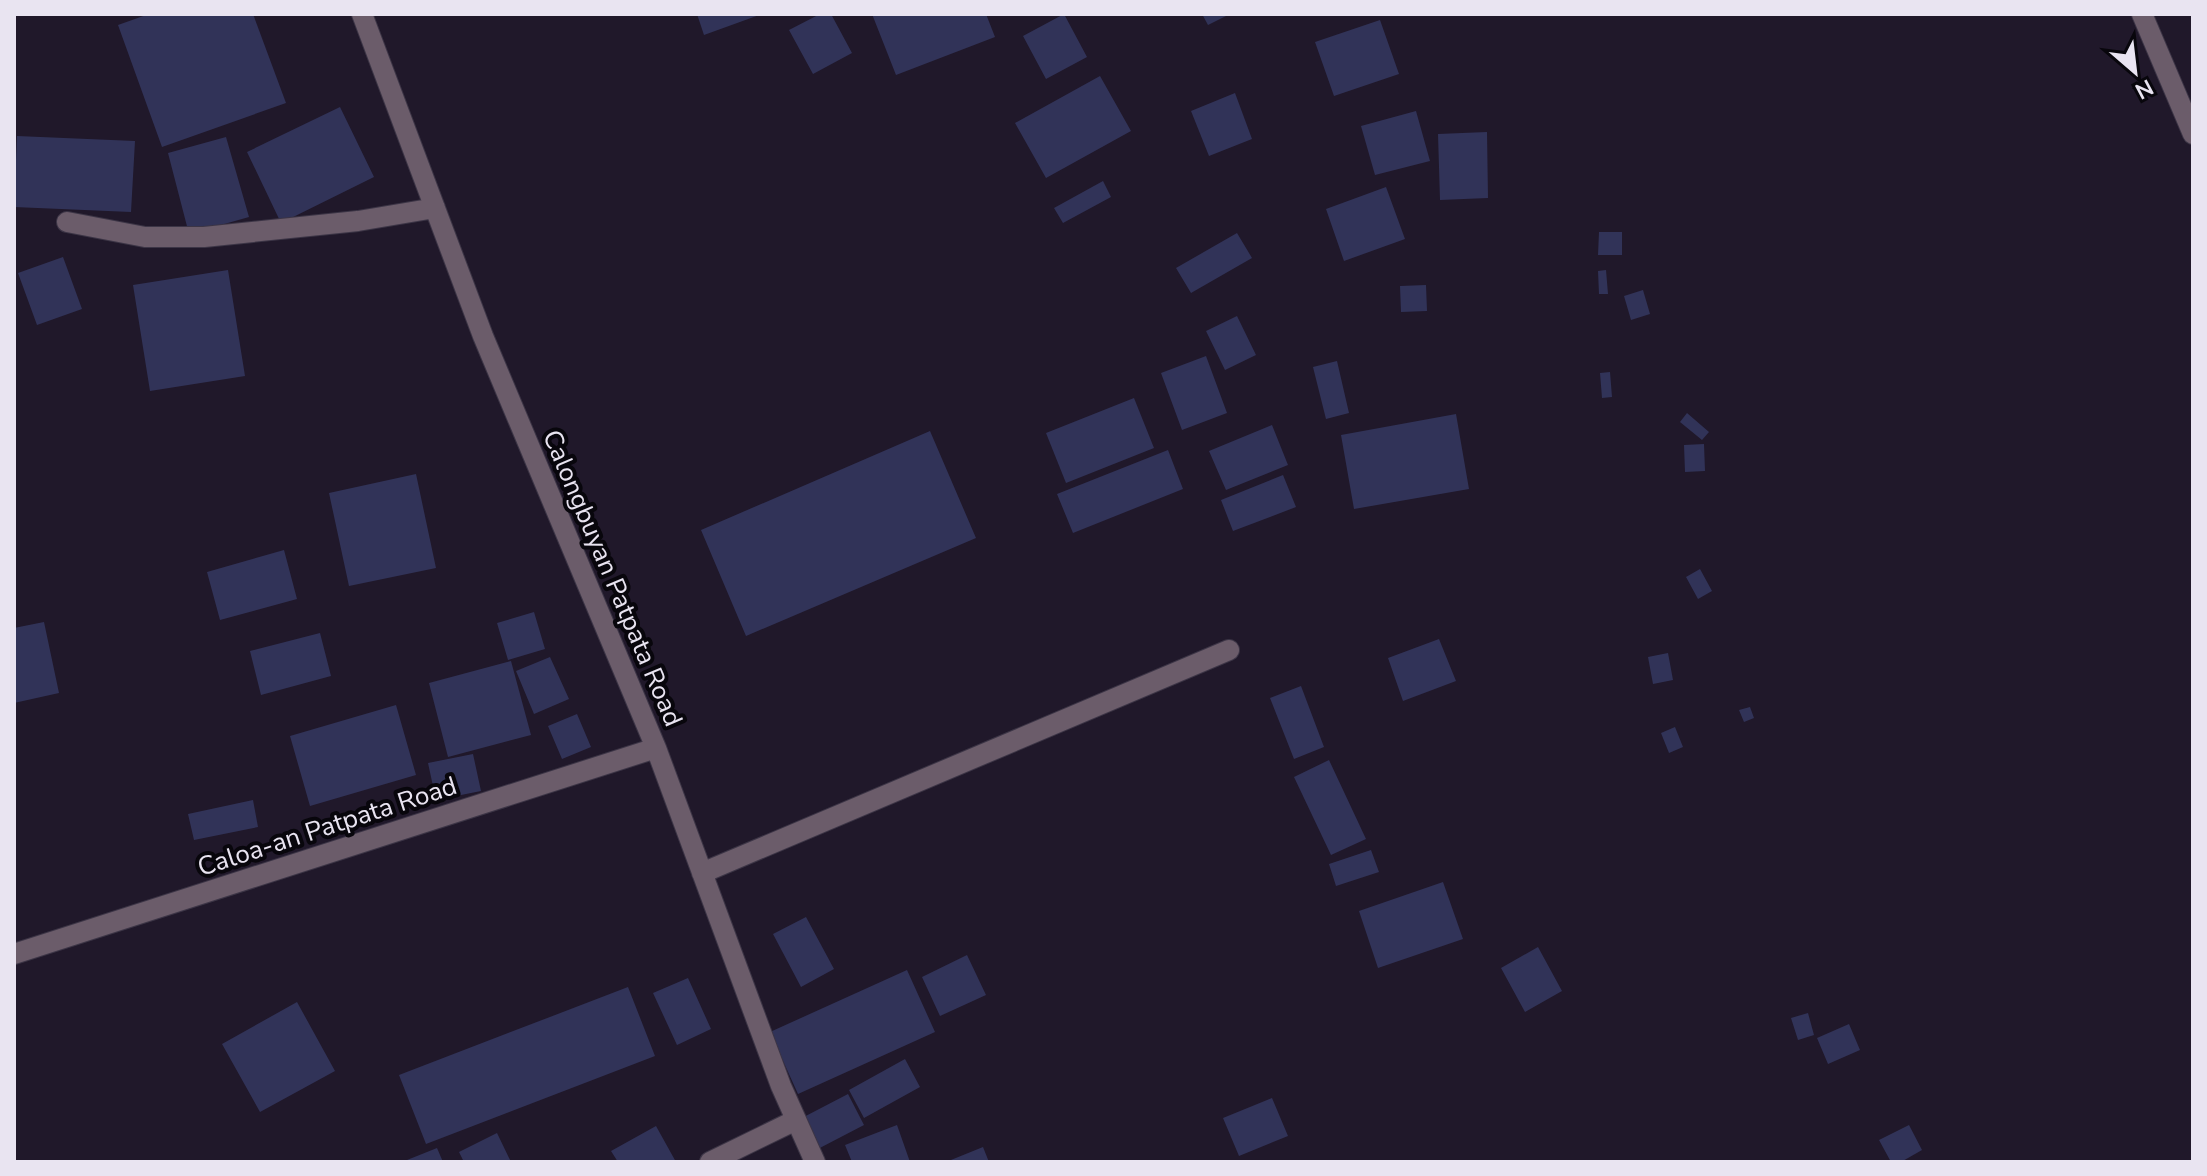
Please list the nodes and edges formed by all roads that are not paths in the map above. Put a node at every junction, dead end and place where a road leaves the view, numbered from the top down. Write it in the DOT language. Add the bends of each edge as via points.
graph roads {
  1 [pos="362,14"];
  2 [pos="2142,14"];
  3 [pos="2193,134"];
  4 [pos="435,208"];
  5 [pos="67,222"];
  6 [pos="1229,650"];
  7 [pos="656,748"];
  8 [pos="702,873"];
  9 [pos="14,954"];
  10 [pos="796,1120"];
  11 [pos="710,1162"];
  12 [pos="815,1162"];
  1 -- 4 [label="street, Calongbuyan Patpata Road"];
  2 -- 3 [label="street"];
  4 -- 5 [label="street" via="204,237 145,237"];
  4 -- 7 [label="street, Calongbuyan Patpata Road" via="483,336"];
  6 -- 8 [label="street"];
  7 -- 8 [label="street, Calongbuyan Patpata Road"];
  7 -- 9 [label="street, Caloa-an Patpata Road"];
  8 -- 10 [label="street, Calongbuyan Patpata Road"];
  10 -- 11 [label="street"];
  10 -- 12 [label="street, Calongbuyan Patpata Road"];
}
